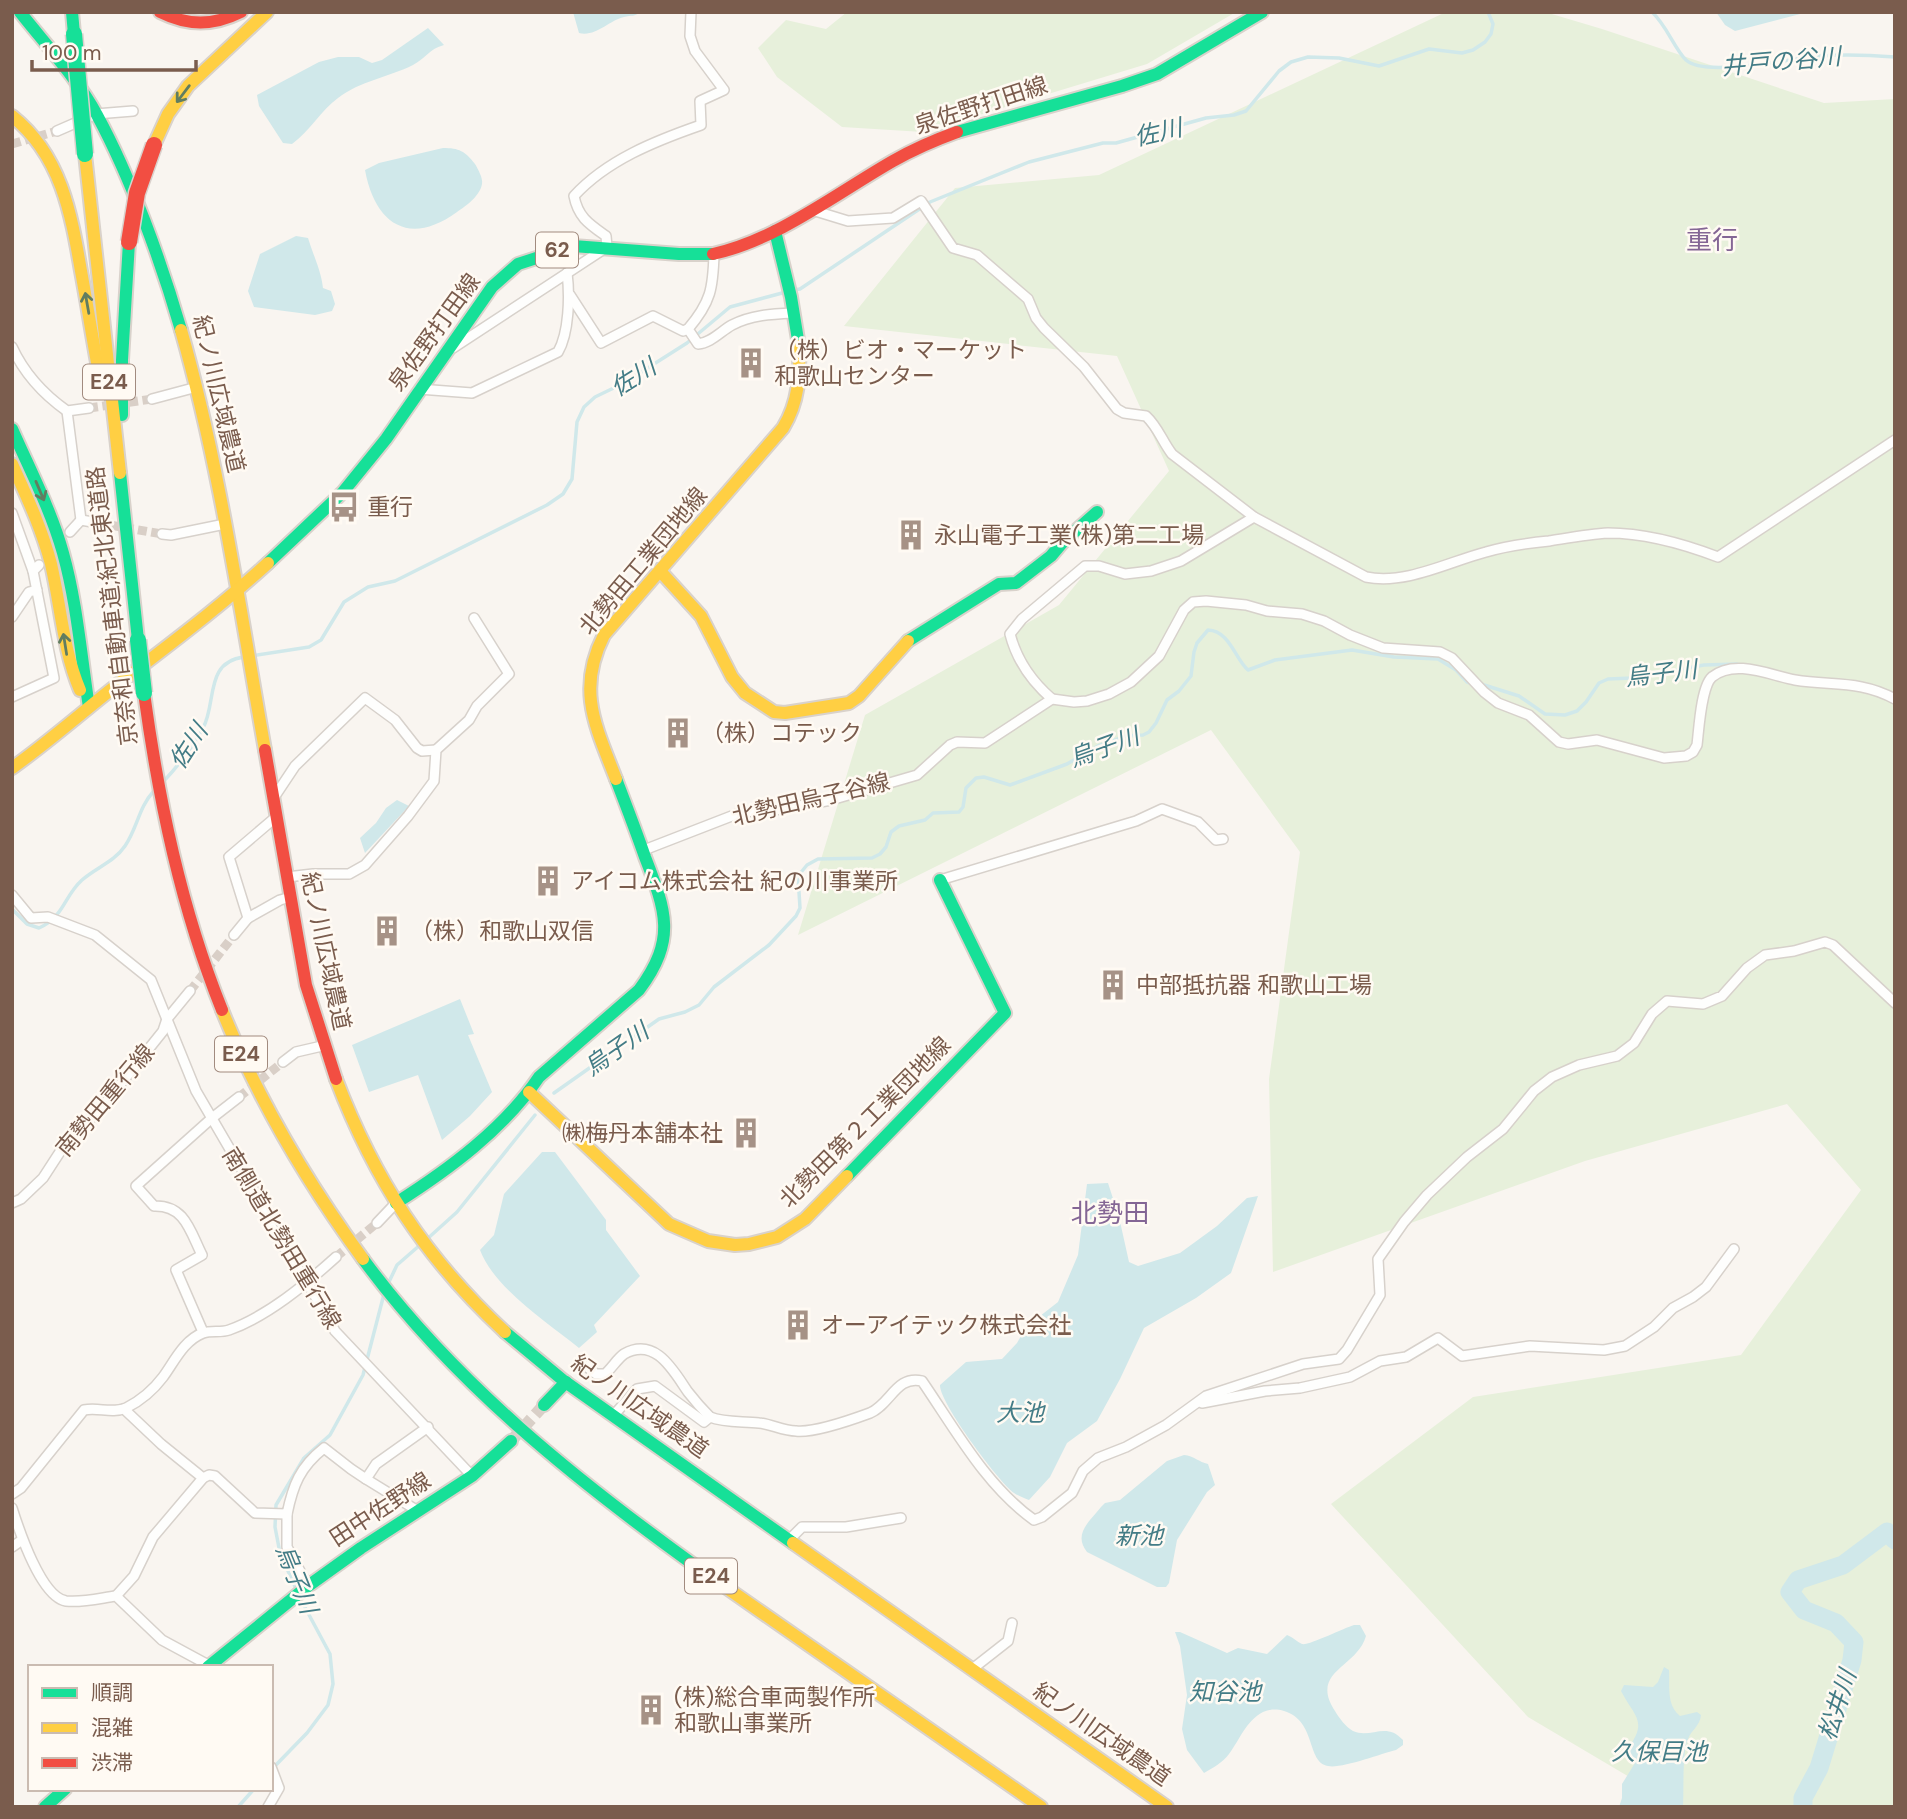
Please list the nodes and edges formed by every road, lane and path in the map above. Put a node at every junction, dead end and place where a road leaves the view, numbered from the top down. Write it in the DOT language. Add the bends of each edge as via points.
graph roads {
  1 [pos="20,12"];
  2 [pos="72,12"];
  3 [pos="160,12"];
  4 [pos="242,12"];
  5 [pos="267,12"];
  6 [pos="691,12"];
  7 [pos="1262,12"];
  8 [pos="133,111"];
  9 [pos="96,114"];
  10 [pos="12,116"];
  11 [pos="57,131"];
  12 [pos="812,210"];
  13 [pos="775,231"];
  14 [pos="607,247"];
  15 [pos="714,254"];
  16 [pos="568,273"];
  17 [pos="570,295"];
  18 [pos="792,307"];
  19 [pos="689,331"];
  20 [pos="12,347"];
  21 [pos="442,356"];
  22 [pos="17,369"];
  23 [pos="197,387"];
  24 [pos="419,390"];
  25 [pos="152,399"];
  26 [pos="89,408"];
  27 [pos="67,411"];
  28 [pos="12,429"];
  29 [pos="1895,440"];
  30 [pos="12,464"];
  31 [pos="121,491"];
  32 [pos="1097,512"];
  33 [pos="12,513"];
  34 [pos="1254,517"];
  35 [pos="81,520"];
  36 [pos="98,523"];
  37 [pos="225,524"];
  38 [pos="70,531"];
  39 [pos="162,534"];
  40 [pos="661,572"];
  41 [pos="37,590"];
  42 [pos="238,591"];
  43 [pos="134,610"];
  44 [pos="12,617"];
  45 [pos="474,618"];
  46 [pos="12,697"];
  47 [pos="1052,699"];
  48 [pos="1895,699"];
  49 [pos="89,707"];
  50 [pos="436,750"];
  51 [pos="12,768"];
  52 [pos="273,799"];
  53 [pos="276,817"];
  54 [pos="1223,839"];
  55 [pos="644,850"];
  56 [pos="287,877"];
  57 [pos="940,880"];
  58 [pos="12,895"];
  59 [pos="290,897"];
  60 [pos="248,918"];
  61 [pos="234,935"];
  62 [pos="190,991"];
  63 [pos="1895,1003"];
  64 [pos="167,1019"];
  65 [pos="323,1046"];
  66 [pos="283,1062"];
  67 [pos="529,1092"];
  68 [pos="239,1097"];
  69 [pos="212,1118"];
  70 [pos="12,1203"];
  71 [pos="396,1203"];
  72 [pos="377,1223"];
  73 [pos="1734,1249"];
  74 [pos="336,1257"];
  75 [pos="307,1282"];
  76 [pos="203,1332"];
  77 [pos="586,1366"];
  78 [pos="566,1382"];
  79 [pos="1193,1404"];
  80 [pos="544,1405"];
  81 [pos="124,1409"];
  82 [pos="613,1416"];
  83 [pos="710,1417"];
  84 [pos="428,1427"];
  85 [pos="511,1441"];
  86 [pos="472,1476"];
  87 [pos="204,1479"];
  88 [pos="366,1479"];
  89 [pos="12,1494"];
  90 [pos="12,1508"];
  91 [pos="418,1511"];
  92 [pos="284,1514"];
  93 [pos="901,1517"];
  94 [pos="790,1539"];
  95 [pos="22,1540"];
  96 [pos="12,1547"];
  97 [pos="302,1590"];
  98 [pos="116,1596"];
  99 [pos="1012,1623"];
  100 [pos="208,1665"];
  101 [pos="211,1665"];
  102 [pos="971,1670"];
  103 [pos="273,1771"];
  104 [pos="63,1791"];
  105 [pos="45,1807"];
  106 [pos="268,1807"];
  107 [pos="1041,1807"];
  108 [pos="1167,1807"];
  1 -- 9 [label="main road, 紀ノ川広域農道"];
  2 -- 31 [label="main road, 京奈和自動車道;紀北東道路 / E24, bridge"];
  3 -- 4 [label="main road" via="186,23 204,24"];
  5 -- 43 [label="main road, one-way, bridge" via="188,86 168,114 139,180 131,217 122,360"];
  6 -- 14 [label="street" via="695,51 724,90 700,101 701,125 625,157 589,179 574,196 576,209 606,236"];
  7 -- 12 [label="main road, 泉佐野打田線 / 62" via="1157,74 926,144"];
  8 -- 9 [label="street"];
  9 -- 11 [label="street"];
  9 -- 23 [label="main road, 紀ノ川広域農道" via="136,201"];
  31 -- 10 [label="main road, one-way" via="70,214 52,162"];
  12 -- 13 [label="main road, 泉佐野打田線 / 62"];
  12 -- 34 [label="street" via="848,221 893,218 920,201 953,248 977,255 1028,299 1044,328 1084,367 1117,409 1146,416 1172,454"];
  13 -- 15 [label="main road, 泉佐野打田線 / 62"];
  13 -- 18 [label="main road, 北勢田工業団地線"];
  14 -- 15 [label="main road, 泉佐野打田線 / 62"];
  14 -- 16 [label="street"];
  14 -- 21 [label="main road, 泉佐野打田線 / 62" via="573,246 518,264 492,287"];
  15 -- 19 [label="street" via="712,292"];
  16 -- 17 [label="street"];
  16 -- 21 [label="street"];
  17 -- 19 [label="street" via="601,343 653,316"];
  17 -- 24 [label="street" via="558,352 472,393"];
  18 -- 19 [label="street" via="732,324 701,345"];
  18 -- 40 [label="main road, 北勢田工業団地線" via="800,373 792,411 772,443"];
  20 -- 22 [label="street"];
  21 -- 24 [label="main road, 泉佐野打田線 / 62"];
  22 -- 27 [label="street"];
  23 -- 25 [label="street"];
  23 -- 37 [label="main road, 紀ノ川広域農道"];
  24 -- 42 [label="main road, 泉佐野打田線 / 62" via="343,492"];
  26 -- 27 [label="street"];
  27 -- 35 [label="street"];
  28 -- 49 [label="main road, one-way" via="63,552"];
  29 -- 34 [label="street" via="1718,557 1666,541 1607,533 1488,551 1385,581 1366,577"];
  49 -- 30 [label="main road, one-way" via="67,655 50,560"];
  31 -- 43 [label="main road, 京奈和自動車道;紀北東道路 / E24"];
  32 -- 40 [label="main road" via="1016,583 999,584 908,641 849,703 785,713 774,712 745,693 701,616"];
  33 -- 41 [label="street" via="36,568"];
  34 -- 47 [label="street" via="1181,561 1151,571 1125,574 1085,566 1022,619 1010,635 1017,657"];
  35 -- 36 [label="street"];
  35 -- 38 [label="street"];
  37 -- 39 [label="street"];
  37 -- 42 [label="main road, 紀ノ川広域農道"];
  40 -- 55 [label="main road, 北勢田工業団地線" via="604,635 595,651 587,691"];
  41 -- 44 [label="street" via="29,593"];
  41 -- 46 [label="street" via="54,678"];
  42 -- 49 [label="main road, 泉佐野打田線 / 62"];
  42 -- 52 [label="main road, 紀ノ川広域農道"];
  43 -- 107 [label="main road, 京奈和自動車道;紀北東道路 / E24, bridge" via="163,814 201,955 270,1112 331,1214 372,1269 407,1314 503,1413 609,1502"];
  45 -- 50 [label="street" via="509,674"];
  47 -- 48 [label="street" via="1087,701 1131,682 1159,656 1184,610 1193,602 1206,601 1303,614 1383,648 1440,652 1498,703 1529,715 1559,742 1597,740 1664,758 1693,752 1706,685 1721,673 1762,670 1794,680 1846,683"];
  47 -- 55 [label="street, 北勢田烏子谷線" via="985,743 950,745 917,775 831,800 741,812"];
  49 -- 51 [label="main road, 泉佐野打田線 / 62"];
  50 -- 52 [label="street" via="416,748 395,720 365,698 295,766"];
  50 -- 56 [label="street" via="434,780 365,865 348,874"];
  52 -- 53 [label="main road, 紀ノ川広域農道"];
  53 -- 56 [label="main road, 紀ノ川広域農道"];
  53 -- 60 [label="street" via="229,857"];
  54 -- 57 [label="street" via="1216,840 1198,822 1162,809 1136,821"];
  55 -- 67 [label="main road, 北勢田工業団地線" via="663,903 665,928 651,974 639,990 539,1077"];
  56 -- 59 [label="main road, 紀ノ川広域農道"];
  57 -- 67 [label="main road, 北勢田第２工業団地線" via="1005,1013 805,1219 777,1237 749,1245 718,1245 669,1224"];
  58 -- 64 [label="street, 南側道北勢田重行線" via="31,918 64,921 95,935 151,980"];
  59 -- 60 [label="street"];
  59 -- 65 [label="main road, 紀ノ川広域農道"];
  60 -- 61 [label="street"];
  62 -- 64 [label="street, 南勢田重行線"];
  63 -- 79 [label="street" via="1825,942 1765,955 1722,996 1703,1004 1667,1001 1652,1014 1634,1043 1617,1056 1579,1065 1534,1091 1503,1129 1427,1195 1378,1259 1380,1295 1339,1359 1262,1376"];
  64 -- 69 [label="street, 南側道北勢田重行線"];
  64 -- 70 [label="street, 南勢田重行線" via="163,1031 99,1111 69,1138 43,1178"];
  65 -- 66 [label="street" via="296,1052"];
  65 -- 71 [label="main road, 紀ノ川広域農道" via="355,1129"];
  67 -- 71 [label="main road, 北勢田工業団地線" via="446,1171"];
  68 -- 69 [label="street"];
  69 -- 75 [label="street, 南側道北勢田重行線"];
  69 -- 76 [label="street" via="136,1186 154,1206 167,1206 181,1214 202,1255 176,1270"];
  71 -- 72 [label="street"];
  71 -- 78 [label="main road, 紀ノ川広域農道" via="452,1279 502,1330"];
  73 -- 79 [label="street" via="1706,1287 1625,1346 1604,1350 1531,1346 1462,1356 1438,1338 1406,1357 1380,1361 1350,1377"];
  74 -- 75 [label="street"];
  75 -- 76 [label="street" via="227,1331"];
  75 -- 84 [label="street, 南側道北勢田重行線" via="335,1331"];
  76 -- 81 [label="street" via="185,1346 161,1379"];
  77 -- 83 [label="street" via="605,1374 628,1353 638,1349 654,1354 669,1363"];
  78 -- 80 [label="main road"];
  78 -- 82 [label="main road, 紀ノ川広域農道"];
  79 -- 83 [label="street" via="1166,1425 1098,1458 1083,1471 1072,1493 1034,1520 982,1466 922,1381 916,1379 903,1382 872,1412 807,1431"];
  81 -- 87 [label="street"];
  81 -- 89 [label="street" via="84,1410"];
  82 -- 83 [label="street" via="637,1389 655,1386 704,1422"];
  82 -- 94 [label="main road, 紀ノ川広域農道"];
  84 -- 86 [label="street, 南側道北勢田重行線"];
  84 -- 88 [label="street" via="376,1464"];
  85 -- 86 [label="main road, 田中佐野線"];
  86 -- 91 [label="main road, 田中佐野線"];
  87 -- 92 [label="street" via="215,1476 255,1513"];
  87 -- 98 [label="street" via="153,1537 134,1576"];
  88 -- 91 [label="street"];
  88 -- 92 [label="street" via="324,1448 294,1483"];
  90 -- 95 [label="street"];
  91 -- 97 [label="main road, 田中佐野線"];
  92 -- 97 [label="street" via="287,1546"];
  93 -- 94 [label="street" via="846,1527 802,1527"];
  94 -- 102 [label="main road, 紀ノ川広域農道"];
  95 -- 96 [label="street"];
  95 -- 98 [label="street" via="53,1595 65,1601"];
  97 -- 101 [label="main road, 田中佐野線"];
  98 -- 100 [label="street" via="162,1640"];
  99 -- 102 [label="street" via="1008,1642"];
  102 -- 108 [label="main road, 紀ノ川広域農道"];
  103 -- 106 [label="street" via="279,1788"];
  104 -- 105 [label="main road"];
}
